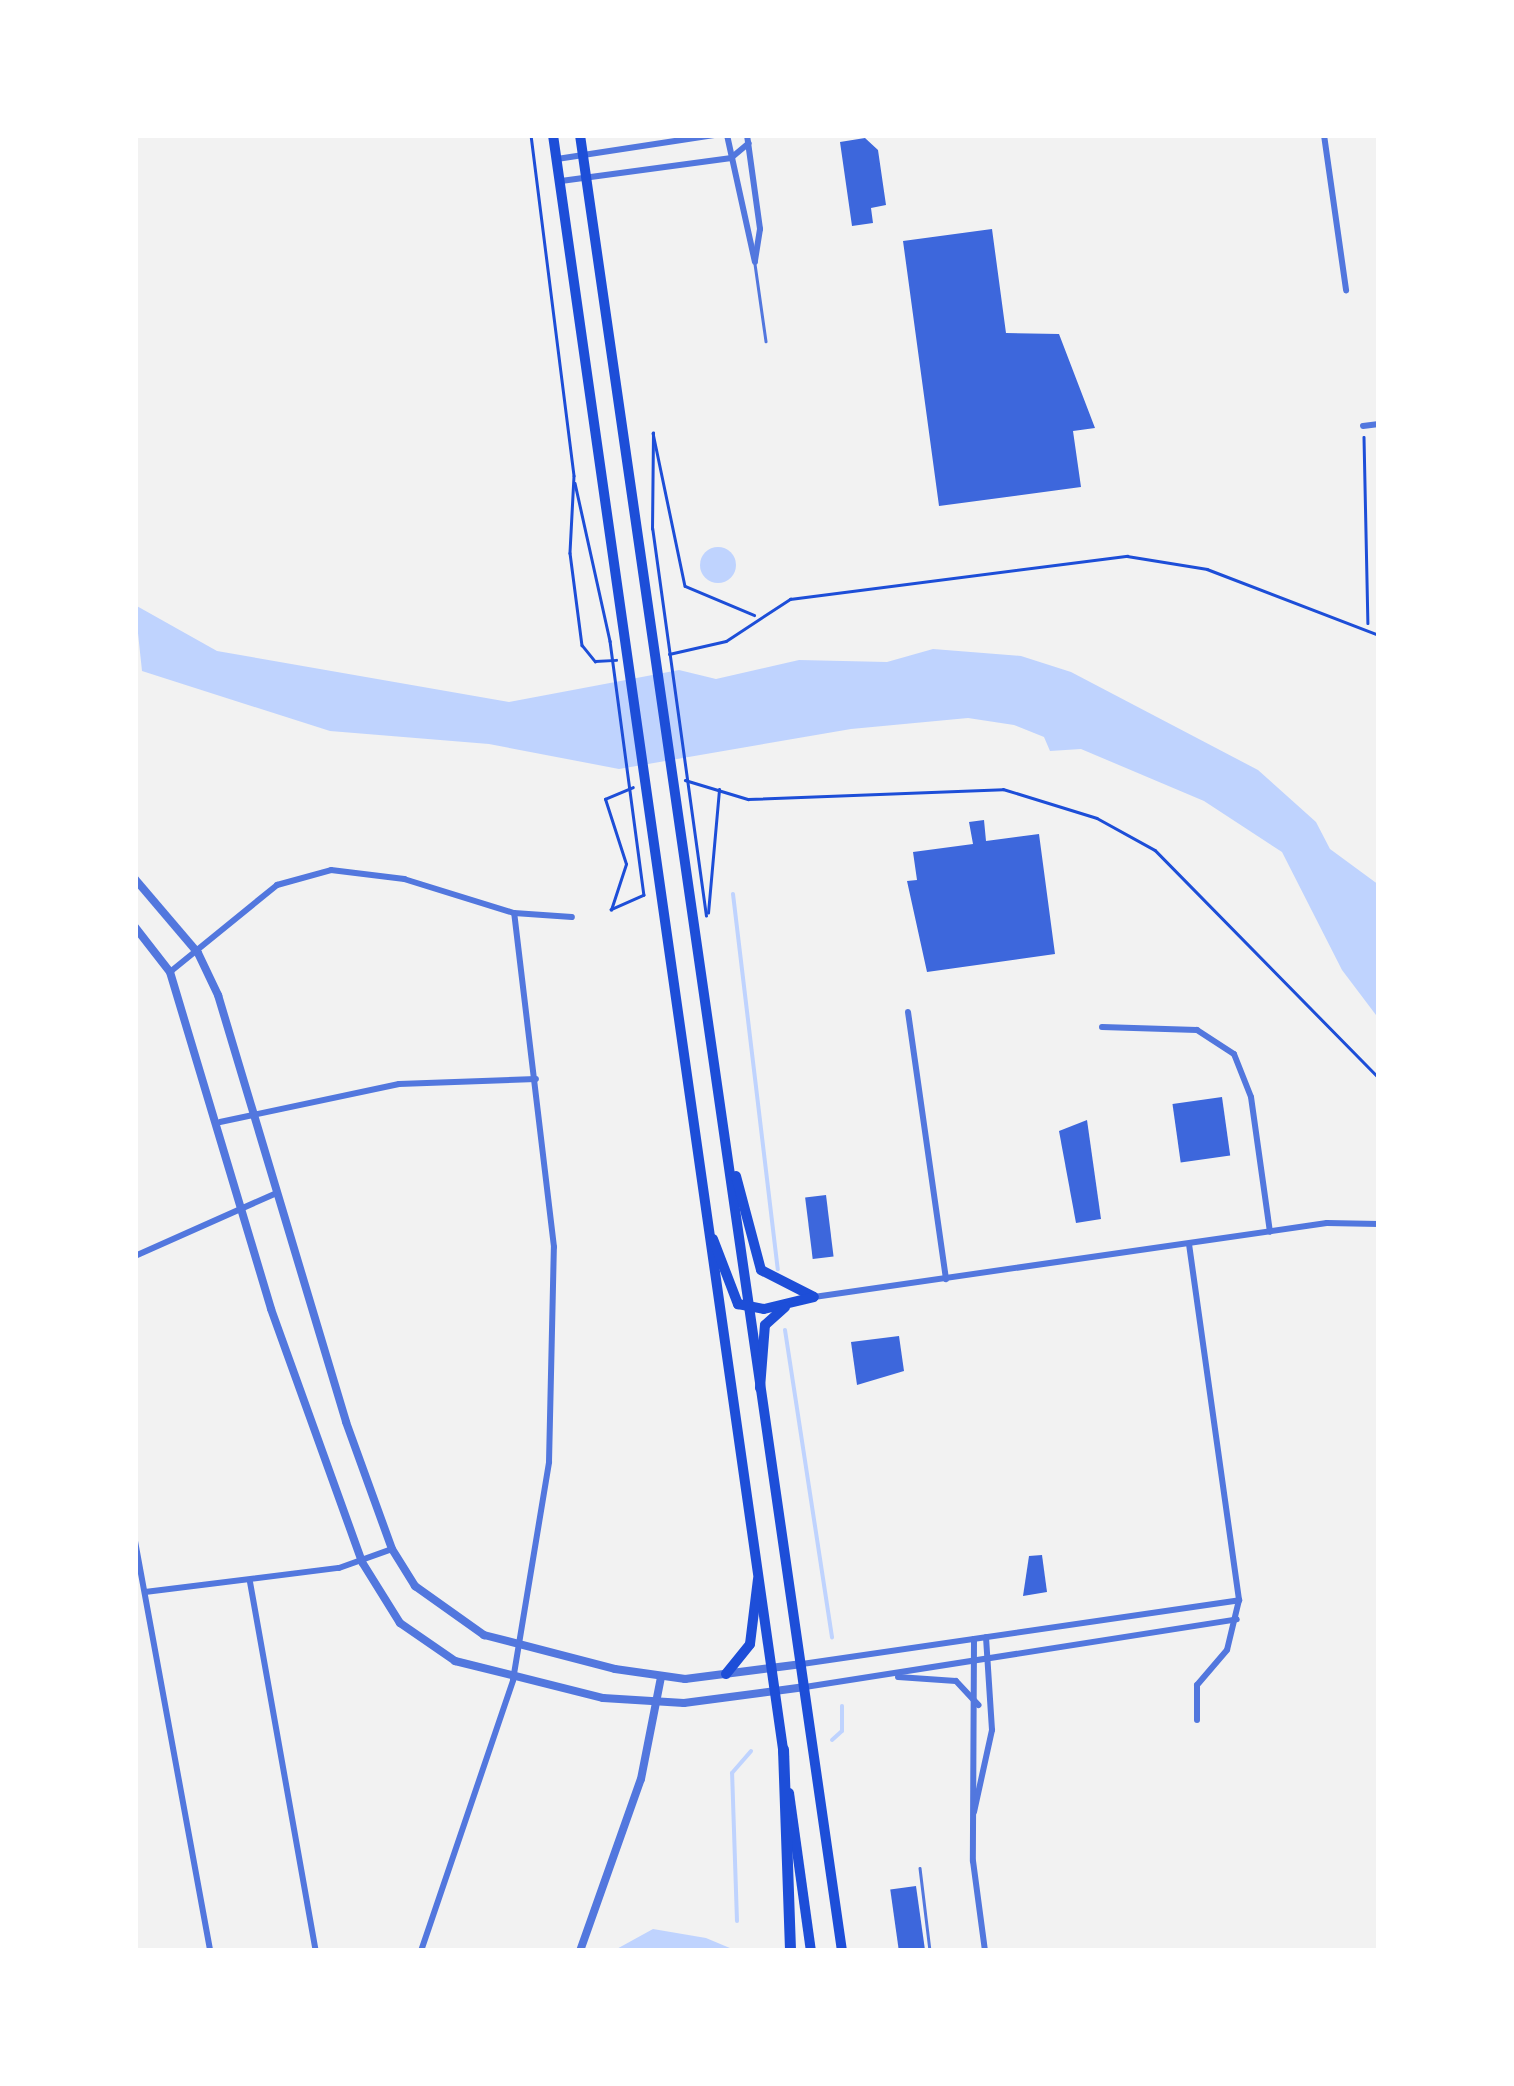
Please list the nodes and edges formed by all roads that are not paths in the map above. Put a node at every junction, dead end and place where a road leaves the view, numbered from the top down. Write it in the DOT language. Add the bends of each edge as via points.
graph roads {
  1 [pos="553,135"];
  2 [pos="580,135"];
  3 [pos="714,135"];
  4 [pos="729,135"];
  5 [pos="1324,135"];
  6 [pos="748,139"];
  7 [pos="584,154"];
  8 [pos="730,158"];
  9 [pos="557,159"];
  10 [pos="587,176"];
  11 [pos="561,181"];
  12 [pos="755,262"];
  13 [pos="1346,290"];
  14 [pos="766,341"];
  15 [pos="1379,424"];
  16 [pos="1364,426"];
  17 [pos="135,878"];
  18 [pos="514,913"];
  19 [pos="572,917"];
  20 [pos="135,927"];
  21 [pos="198,953"];
  22 [pos="170,972"];
  23 [pos="908,1012"];
  24 [pos="1102,1027"];
  25 [pos="536,1080"];
  26 [pos="256,1114"];
  27 [pos="220,1122"];
  28 [pos="726,1140"];
  29 [pos="274,1194"];
  30 [pos="702,1202"];
  31 [pos="241,1205"];
  32 [pos="1379,1224"];
  33 [pos="1270,1232"];
  34 [pos="1189,1244"];
  35 [pos="135,1256"];
  36 [pos="946,1279"];
  37 [pos="814,1298"];
  38 [pos="785,1307"];
  39 [pos="747,1308"];
  40 [pos="760,1390"];
  41 [pos="135,1541"];
  42 [pos="392,1550"];
  43 [pos="362,1562"];
  44 [pos="758,1578"];
  45 [pos="250,1582"];
  46 [pos="145,1592"];
  47 [pos="1239,1600"];
  48 [pos="1237,1620"];
  49 [pos="986,1637"];
  50 [pos="974,1639"];
  51 [pos="519,1647"];
  52 [pos="990,1657"];
  53 [pos="978,1659"];
  54 [pos="802,1664"];
  55 [pos="771,1668"];
  56 [pos="726,1674"];
  57 [pos="661,1677"];
  58 [pos="876,1678"];
  59 [pos="513,1680"];
  60 [pos="806,1688"];
  61 [pos="774,1692"];
  62 [pos="658,1704"];
  63 [pos="980,1710"];
  64 [pos="1198,1720"];
  65 [pos="783,1749"];
  66 [pos="972,1816"];
  67 [pos="920,1868"];
  68 [pos="210,1951"];
  69 [pos="316,1951"];
  70 [pos="420,1951"];
  71 [pos="580,1951"];
  72 [pos="790,1951"];
  73 [pos="810,1951"];
  74 [pos="842,1951"];
  75 [pos="930,1951"];
  76 [pos="986,1951"];
  1 -- 9 [label="main road"];
  2 -- 7 [label="main road"];
  3 -- 7 [label="street"];
  4 -- 6 [label="street"];
  4 -- 8 [label="street"];
  5 -- 13 [label="street"];
  6 -- 8 [label="street"];
  6 -- 12 [label="street" via="760,229"];
  7 -- 9 [label="street"];
  7 -- 10 [label="main road"];
  8 -- 10 [label="street"];
  8 -- 12 [label="street"];
  9 -- 11 [label="main road"];
  10 -- 11 [label="street"];
  10 -- 28 [label="main road" via="660,631"];
  11 -- 30 [label="main road"];
  12 -- 14 [label="lane"];
  15 -- 16 [label="street"];
  17 -- 21 [label="street"];
  18 -- 19 [label="street"];
  18 -- 21 [label="street" via="387,875 331,870 277,884"];
  18 -- 25 [label="street"];
  20 -- 22 [label="street"];
  21 -- 22 [label="street"];
  21 -- 26 [label="street"];
  22 -- 27 [label="street"];
  23 -- 36 [label="street"];
  24 -- 33 [label="street" via="1197,1030 1234,1054 1250,1097"];
  25 -- 26 [label="street" via="399,1084"];
  25 -- 51 [label="street" via="552,1218 555,1358"];
  26 -- 27 [label="street"];
  26 -- 29 [label="street"];
  27 -- 31 [label="street"];
  28 -- 37 [label="main road" via="761,1270"];
  28 -- 39 [label="main road"];
  29 -- 31 [label="street"];
  29 -- 42 [label="street"];
  30 -- 39 [label="main road" via="730,1294"];
  30 -- 44 [label="main road"];
  31 -- 35 [label="street"];
  31 -- 43 [label="street"];
  32 -- 33 [label="street"];
  33 -- 34 [label="street"];
  34 -- 36 [label="street"];
  34 -- 47 [label="street"];
  36 -- 37 [label="street"];
  37 -- 38 [label="main road"];
  38 -- 39 [label="main road"];
  38 -- 40 [label="main road" via="765,1325"];
  39 -- 40 [label="main road"];
  40 -- 54 [label="main road"];
  41 -- 46 [label="street"];
  42 -- 43 [label="street"];
  42 -- 51 [label="street" via="449,1619"];
  43 -- 45 [label="street"];
  43 -- 59 [label="street" via="416,1638"];
  44 -- 55 [label="main road"];
  44 -- 56 [label="main road" via="750,1644"];
  45 -- 46 [label="street"];
  45 -- 69 [label="street"];
  46 -- 68 [label="street"];
  47 -- 48 [label="street"];
  47 -- 49 [label="street"];
  48 -- 52 [label="street"];
  48 -- 64 [label="street" via="1227,1650 1198,1685"];
  49 -- 50 [label="street"];
  49 -- 52 [label="street"];
  50 -- 53 [label="street"];
  50 -- 54 [label="street"];
  51 -- 57 [label="street"];
  51 -- 59 [label="street"];
  52 -- 53 [label="street"];
  52 -- 66 [label="street" via="990,1764"];
  53 -- 58 [label="street"];
  53 -- 63 [label="street"];
  54 -- 55 [label="street"];
  54 -- 60 [label="main road"];
  55 -- 56 [label="street"];
  55 -- 61 [label="main road"];
  56 -- 57 [label="street"];
  57 -- 62 [label="street"];
  58 -- 60 [label="street"];
  58 -- 63 [label="street" via="956,1681"];
  59 -- 62 [label="street"];
  59 -- 70 [label="street"];
  60 -- 61 [label="street"];
  60 -- 74 [label="main road"];
  61 -- 62 [label="street"];
  61 -- 65 [label="main road"];
  62 -- 71 [label="street"];
  63 -- 66 [label="street"];
  65 -- 72 [label="highway"];
  65 -- 73 [label="main road"];
  66 -- 76 [label="street"];
  67 -- 75 [label="lane"];
}
